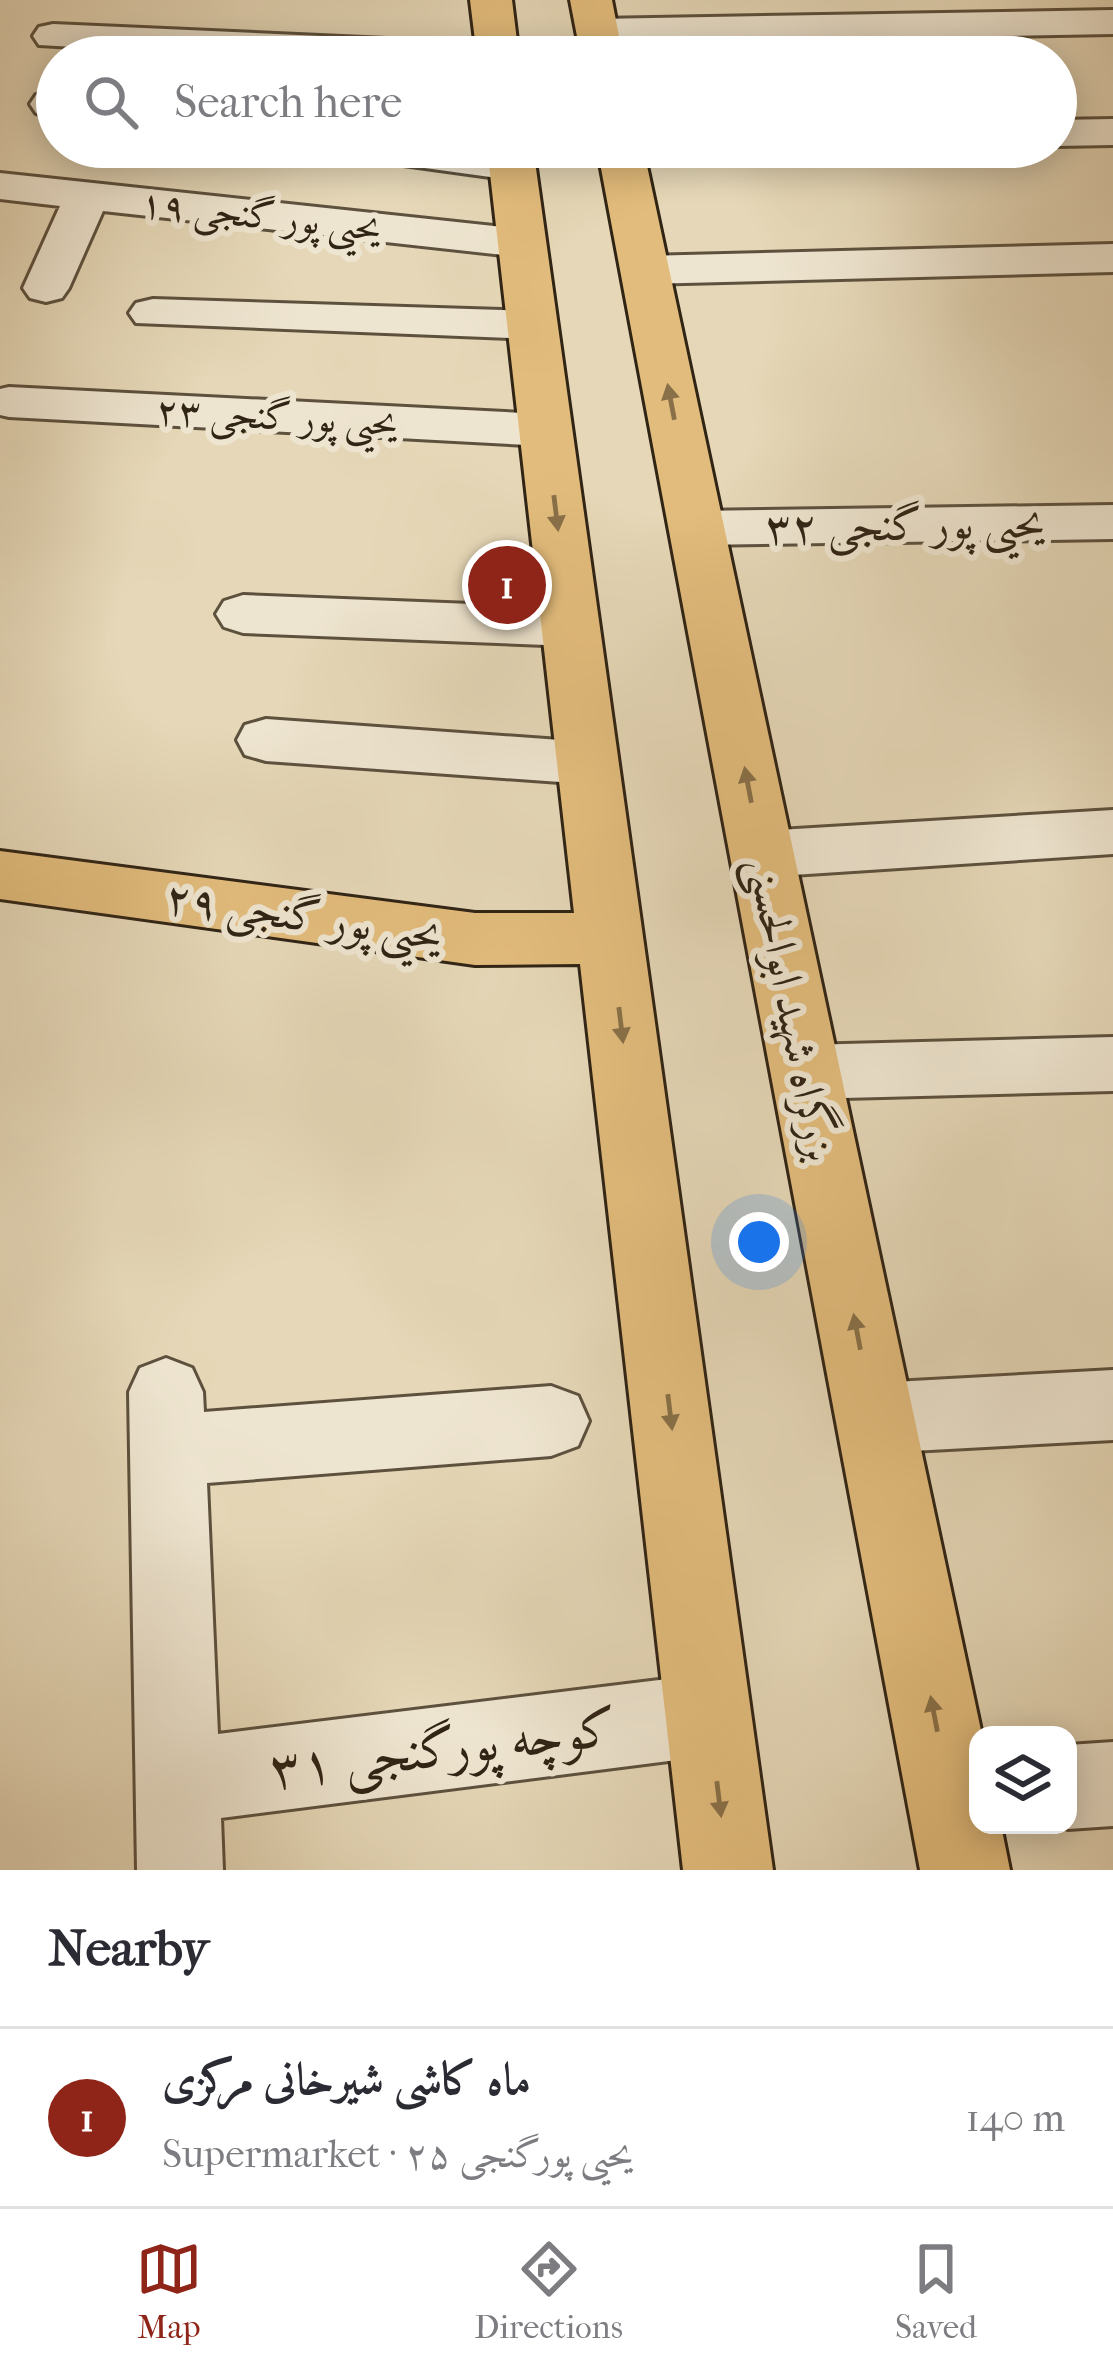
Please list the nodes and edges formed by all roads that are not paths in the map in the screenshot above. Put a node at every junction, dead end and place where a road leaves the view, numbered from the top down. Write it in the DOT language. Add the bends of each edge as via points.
graph roads {
  1 [pos="491,0"];
  2 [pos="1113,22"];
  3 [pos="596,29"];
  4 [pos="496,36"];
  5 [pos="1113,132"];
  6 [pos="1077,133"];
  7 [pos="512,168"];
  8 [pos="624,168"];
  9 [pos="0,186"];
  10 [pos="87,196"];
  11 [pos="522,243"];
  12 [pos="1113,258"];
  13 [pos="645,269"];
  14 [pos="46,287"];
  15 [pos="153,313"];
  16 [pos="532,325"];
  17 [pos="9,402"];
  18 [pos="545,430"];
  19 [pos="1113,522"];
  20 [pos="696,528"];
  21 [pos="243,614"];
  22 [pos="570,627"];
  23 [pos="266,740"];
  24 [pos="588,763"];
  25 [pos="1113,832"];
  26 [pos="761,854"];
  27 [pos="0,875"];
  28 [pos="610,938"];
  29 [pos="1113,1064"];
  30 [pos="805,1072"];
  31 [pos="1113,1405"];
  32 [pos="874,1418"];
  33 [pos="551,1420"];
  34 [pos="708,1715"];
  35 [pos="178,1781"];
  36 [pos="1113,1784"];
  37 [pos="1077,1786"];
  38 [pos="964,1818"];
  39 [pos="180,1870"];
  40 [pos="728,1870"];
  1 -- 4 [label="main road"];
  2 -- 3 [label="street"];
  5 -- 6 [label="street"];
  7 -- 11 [label="main road"];
  8 -- 13 [label="main road, بزرگراه شهید ابوالحسنی"];
  9 -- 10 [label="street, یحیی پور گنجی ۱۹"];
  10 -- 11 [label="street, یحیی پور گنجی ۱۹"];
  10 -- 14 [label="street"];
  11 -- 16 [label="main road"];
  12 -- 13 [label="street"];
  20 -- 13 [label="main road, بزرگراه شهید ابوالحسنی, one-way"];
  15 -- 16 [label="street"];
  16 -- 18 [label="main road"];
  17 -- 18 [label="street, یحیی پور گنجی ۲۳"];
  18 -- 22 [label="main road, one-way"];
  19 -- 20 [label="street, یحیی پور گنجی ۳۲"];
  26 -- 20 [label="main road, بزرگراه شهید ابوالحسنی, one-way"];
  21 -- 22 [label="street"];
  22 -- 24 [label="main road"];
  23 -- 24 [label="street"];
  24 -- 28 [label="main road"];
  25 -- 26 [label="street"];
  26 -- 30 [label="main road, بزرگراه شهید ابوالحسنی"];
  27 -- 28 [label="main road, یحیی پور گنجی ۲۹" via="476,939"];
  28 -- 34 [label="main road, one-way"];
  29 -- 30 [label="street"];
  32 -- 30 [label="main road, بزرگراه شهید ابوالحسنی, one-way"];
  31 -- 32 [label="street"];
  38 -- 32 [label="main road, بزرگراه شهید ابوالحسنی, one-way"];
  33 -- 35 [label="street" via="166,1421"];
  34 -- 35 [label="street, کوچه پورگنجی ۳۱"];
  34 -- 40 [label="main road, one-way"];
  35 -- 39 [label="street"];
  36 -- 37 [label="street"];
}
